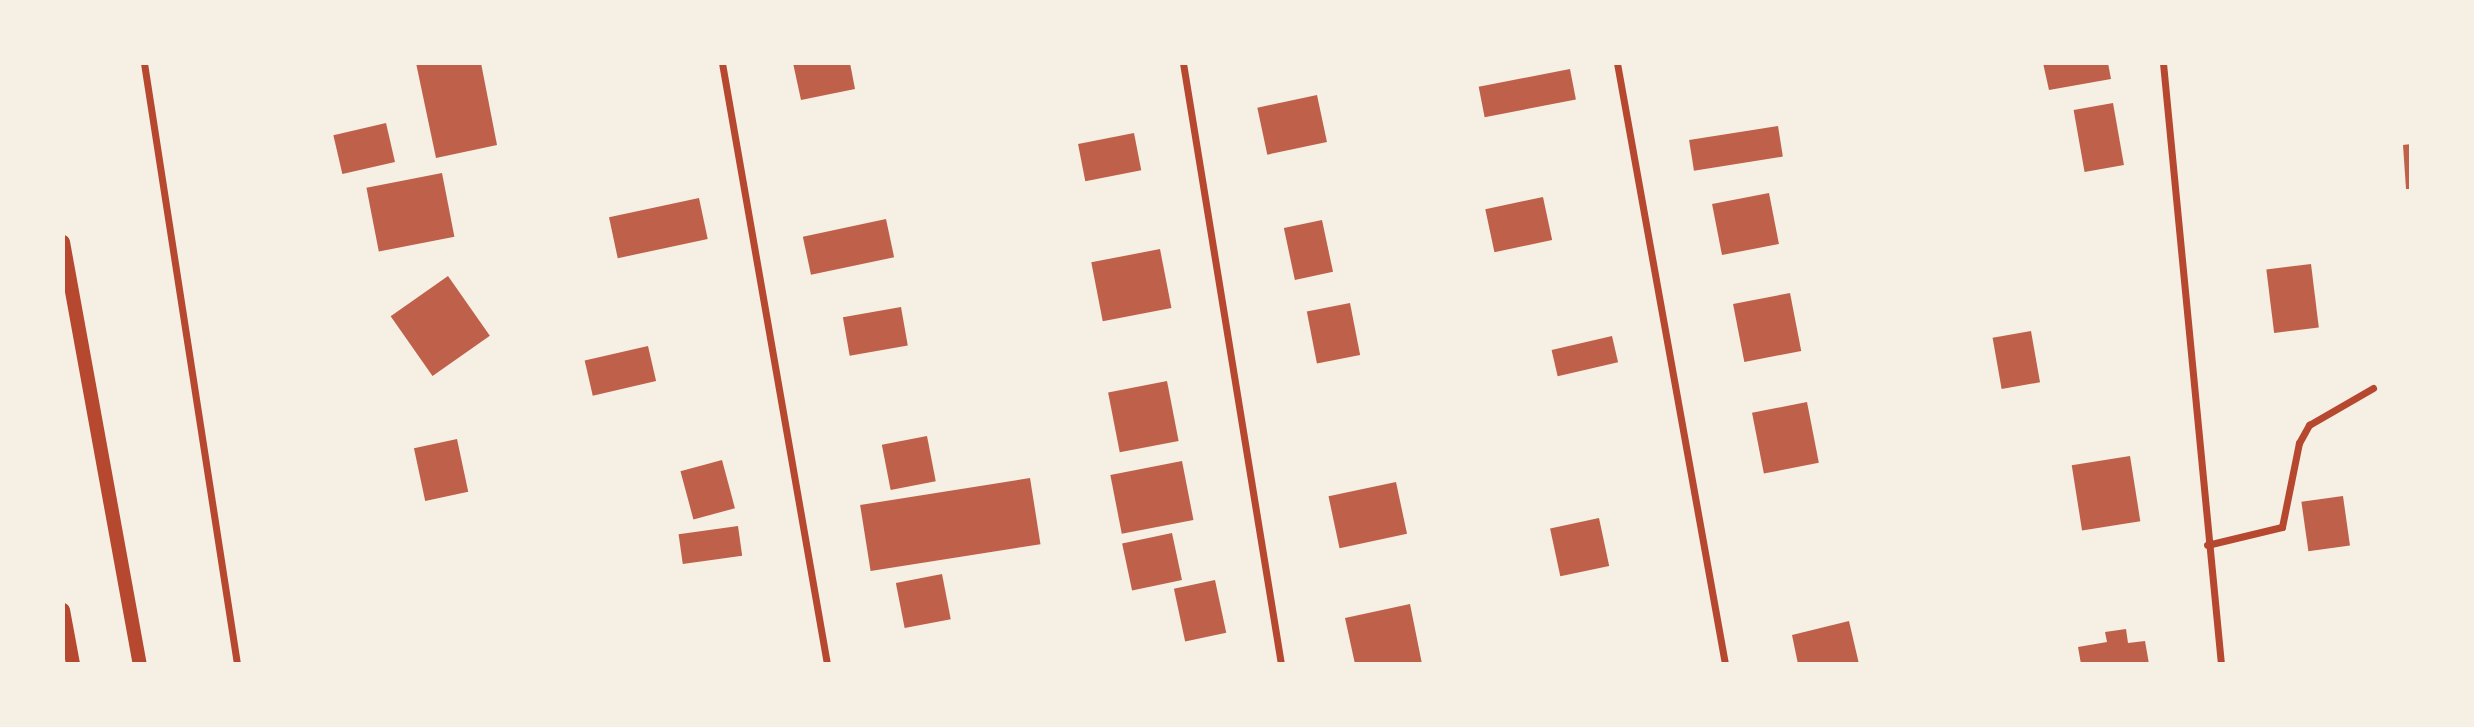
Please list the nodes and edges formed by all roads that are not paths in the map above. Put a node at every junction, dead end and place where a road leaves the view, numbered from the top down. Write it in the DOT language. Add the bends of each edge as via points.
graph roads {
  1 [pos="144,63"];
  2 [pos="722,63"];
  3 [pos="1182,63"];
  4 [pos="1617,63"];
  5 [pos="2162,63"];
  6 [pos="63,243"];
  7 [pos="2374,388"];
  8 [pos="2207,545"];
  9 [pos="63,610"];
  10 [pos="73,664"];
  11 [pos="140,664"];
  12 [pos="237,664"];
  13 [pos="827,664"];
  14 [pos="1281,664"];
  15 [pos="1726,664"];
  16 [pos="2221,664"];
  1 -- 12 [label="street"];
  2 -- 13 [label="street"];
  3 -- 14 [label="street"];
  4 -- 15 [label="street"];
  5 -- 8 [label="street"];
  6 -- 11 [label="main road"];
  7 -- 8 [label="street" via="2309,425 2299,443 2282,527"];
  8 -- 16 [label="street"];
  9 -- 10 [label="main road"];
}
